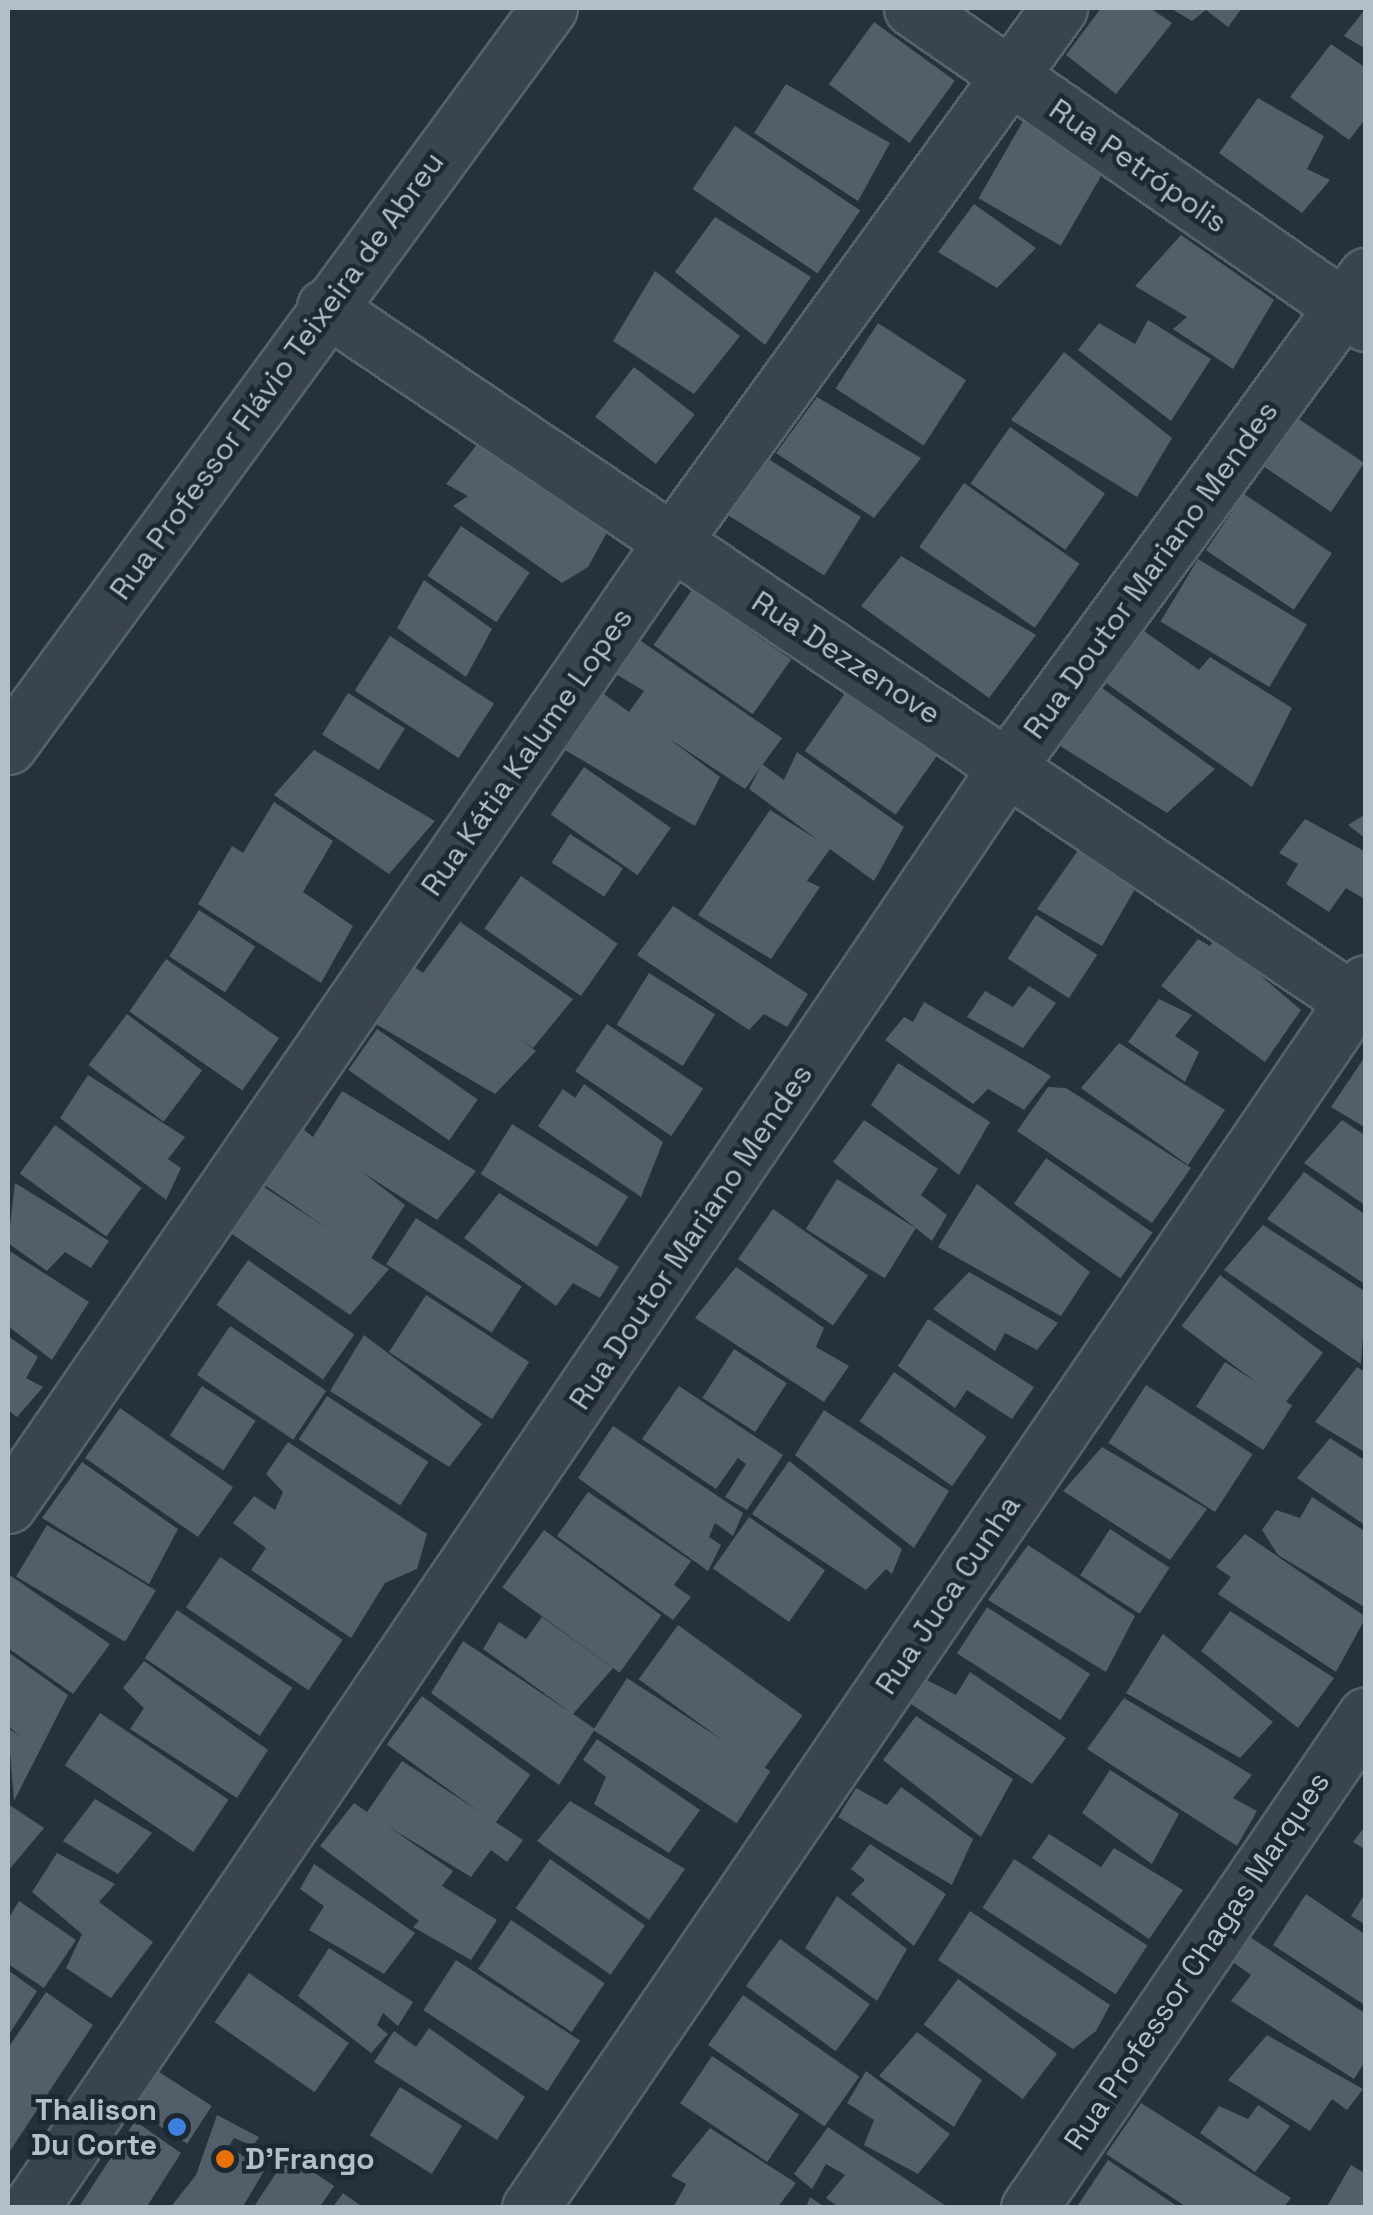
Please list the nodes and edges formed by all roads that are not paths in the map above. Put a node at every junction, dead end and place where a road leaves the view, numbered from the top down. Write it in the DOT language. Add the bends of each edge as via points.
graph roads {
  1 [pos="549,8"];
  2 [pos="912,8"];
  3 [pos="1058,8"];
  4 [pos="1008,76"];
  5 [pos="1358,302"];
  6 [pos="325,306"];
  7 [pos="671,543"];
  8 [pos="8,746"];
  9 [pos="1009,764"];
  10 [pos="1361,998"];
  11 [pos="8,1505"];
  12 [pos="1366,1715"];
  13 [pos="30,2208"];
  14 [pos="530,2208"];
  15 [pos="1029,2208"];
  1 -- 6 [label="street, Rua Professor Flávio Teixeira de Abreu"];
  2 -- 4 [label="street, Rua Petrópolis"];
  3 -- 4 [label="street, Rua Kátia Kalume Lopes"];
  4 -- 5 [label="street, Rua Petrópolis"];
  4 -- 7 [label="street, Rua Kátia Kalume Lopes"];
  5 -- 9 [label="street, Rua Doutor Mariano Mendes"];
  6 -- 7 [label="street, Rua Dezzenove"];
  6 -- 8 [label="street, Rua Professor Flávio Teixeira de Abreu"];
  7 -- 9 [label="street, Rua Dezzenove"];
  7 -- 11 [label="street, Rua Kátia Kalume Lopes"];
  9 -- 10 [label="street, Rua Dezzenove"];
  9 -- 13 [label="street, Rua Doutor Mariano Mendes"];
  10 -- 14 [label="street, Rua Juca Cunha"];
  12 -- 15 [label="street, Rua Professor Chagas Marques"];
}
